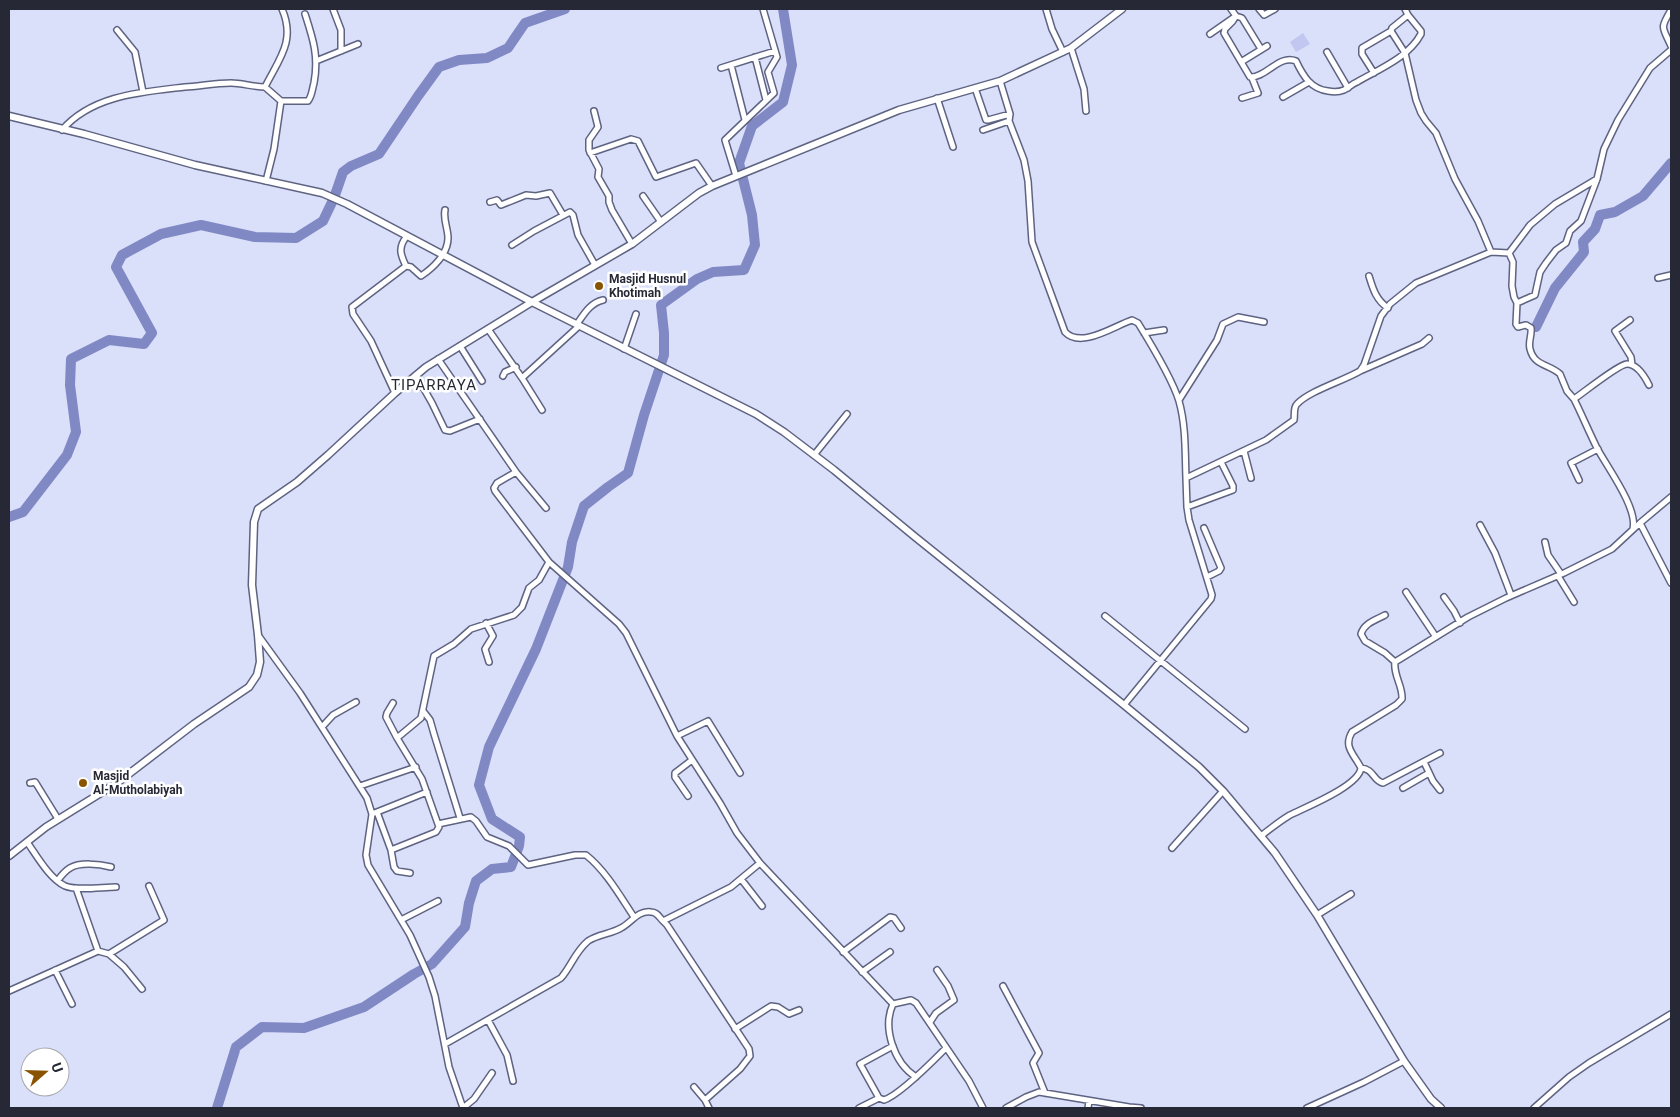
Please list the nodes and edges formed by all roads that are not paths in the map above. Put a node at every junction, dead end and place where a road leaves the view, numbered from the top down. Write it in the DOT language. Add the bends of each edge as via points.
graph roads {
  1 [pos="282,9"];
  2 [pos="333,9"];
  3 [pos="763,9"];
  4 [pos="1046,9"];
  5 [pos="1122,9"];
  6 [pos="1231,9"];
  7 [pos="1259,9"];
  8 [pos="1275,9"];
  9 [pos="1405,9"];
  10 [pos="1671,10"];
  11 [pos="305,14"];
  12 [pos="1408,15"];
  13 [pos="1236,16"];
  14 [pos="117,30"];
  15 [pos="1391,31"];
  16 [pos="1210,34"];
  17 [pos="358,44"];
  18 [pos="1071,48"];
  19 [pos="1671,48"];
  20 [pos="341,51"];
  21 [pos="775,51"];
  22 [pos="1063,52"];
  23 [pos="1327,52"];
  24 [pos="1405,53"];
  25 [pos="755,57"];
  26 [pos="316,61"];
  27 [pos="1241,62"];
  28 [pos="731,65"];
  29 [pos="721,68"];
  30 [pos="1374,73"];
  31 [pos="1252,78"];
  32 [pos="1000,81"];
  33 [pos="1309,82"];
  34 [pos="265,87"];
  35 [pos="975,88"];
  36 [pos="1348,88"];
  37 [pos="143,92"];
  38 [pos="1283,97"];
  39 [pos="937,98"];
  40 [pos="1242,98"];
  41 [pos="766,100"];
  42 [pos="280,101"];
  43 [pos="1086,110"];
  44 [pos="594,111"];
  45 [pos="1010,114"];
  46 [pos="9,116"];
  47 [pos="746,120"];
  48 [pos="1009,121"];
  49 [pos="62,130"];
  50 [pos="983,130"];
  51 [pos="953,147"];
  52 [pos="590,153"];
  53 [pos="737,175"];
  54 [pos="1597,179"];
  55 [pos="266,182"];
  56 [pos="712,186"];
  57 [pos="643,196"];
  58 [pos="490,202"];
  59 [pos="445,210"];
  60 [pos="563,215"];
  61 [pos="661,222"];
  62 [pos="407,236"];
  63 [pos="632,244"];
  64 [pos="512,245"];
  65 [pos="1490,252"];
  66 [pos="1509,253"];
  67 [pos="444,255"];
  68 [pos="595,265"];
  69 [pos="406,266"];
  70 [pos="1671,274"];
  71 [pos="1369,276"];
  72 [pos="1658,278"];
  73 [pos="602,300"];
  74 [pos="532,302"];
  75 [pos="1517,303"];
  76 [pos="1388,308"];
  77 [pos="636,314"];
  78 [pos="1630,320"];
  79 [pos="1264,322"];
  80 [pos="578,325"];
  81 [pos="488,329"];
  82 [pos="1164,330"];
  83 [pos="1144,333"];
  84 [pos="1429,338"];
  85 [pos="460,346"];
  86 [pos="624,349"];
  87 [pos="438,360"];
  88 [pos="1632,365"];
  89 [pos="516,367"];
  90 [pos="1360,371"];
  91 [pos="416,375"];
  92 [pos="503,376"];
  93 [pos="522,378"];
  94 [pos="482,381"];
  95 [pos="1649,385"];
  96 [pos="395,392"];
  97 [pos="1574,399"];
  98 [pos="1179,400"];
  99 [pos="542,410"];
  100 [pos="847,414"];
  101 [pos="480,419"];
  102 [pos="1598,448"];
  103 [pos="1244,451"];
  104 [pos="814,455"];
  105 [pos="1221,462"];
  106 [pos="516,472"];
  107 [pos="1186,478"];
  108 [pos="1251,478"];
  109 [pos="1579,480"];
  110 [pos="1671,496"];
  111 [pos="546,508"];
  112 [pos="1187,508"];
  113 [pos="1640,522"];
  114 [pos="1480,525"];
  115 [pos="1204,528"];
  116 [pos="1633,530"];
  117 [pos="1545,542"];
  118 [pos="549,562"];
  119 [pos="1559,575"];
  120 [pos="1207,577"];
  121 [pos="1671,583"];
  122 [pos="1406,592"];
  123 [pos="1511,595"];
  124 [pos="1444,596"];
  125 [pos="1574,602"];
  126 [pos="1385,615"];
  127 [pos="1105,616"];
  128 [pos="1460,623"];
  129 [pos="486,624"];
  130 [pos="258,635"];
  131 [pos="1436,638"];
  132 [pos="1159,661"];
  133 [pos="489,662"];
  134 [pos="1395,662"];
  135 [pos="356,702"];
  136 [pos="394,703"];
  137 [pos="1124,705"];
  138 [pos="423,710"];
  139 [pos="322,727"];
  140 [pos="1245,729"];
  141 [pos="677,736"];
  142 [pos="397,738"];
  143 [pos="1440,753"];
  144 [pos="692,760"];
  145 [pos="1424,762"];
  146 [pos="416,767"];
  147 [pos="1361,768"];
  148 [pos="740,773"];
  149 [pos="1429,773"];
  150 [pos="30,783"];
  151 [pos="360,786"];
  152 [pos="1403,788"];
  153 [pos="1440,790"];
  154 [pos="1223,791"];
  155 [pos="427,792"];
  156 [pos="688,796"];
  157 [pos="374,813"];
  158 [pos="460,818"];
  159 [pos="58,819"];
  160 [pos="438,824"];
  161 [pos="1261,836"];
  162 [pos="27,842"];
  163 [pos="1172,848"];
  164 [pos="391,850"];
  165 [pos="9,856"];
  166 [pos="760,864"];
  167 [pos="111,868"];
  168 [pos="410,873"];
  169 [pos="58,880"];
  170 [pos="741,880"];
  171 [pos="149,886"];
  172 [pos="116,887"];
  173 [pos="76,888"];
  174 [pos="1351,894"];
  175 [pos="438,901"];
  176 [pos="762,906"];
  177 [pos="1317,915"];
  178 [pos="634,917"];
  179 [pos="401,920"];
  180 [pos="663,921"];
  181 [pos="901,928"];
  182 [pos="98,951"];
  183 [pos="843,952"];
  184 [pos="890,952"];
  185 [pos="109,954"];
  186 [pos="55,970"];
  187 [pos="937,970"];
  188 [pos="862,972"];
  189 [pos="1003,986"];
  190 [pos="142,989"];
  191 [pos="9,991"];
  192 [pos="72,1004"];
  193 [pos="893,1004"];
  194 [pos="799,1010"];
  195 [pos="1671,1014"];
  196 [pos="488,1020"];
  197 [pos="930,1022"];
  198 [pos="735,1029"];
  199 [pos="444,1044"];
  200 [pos="893,1046"];
  201 [pos="946,1048"];
  202 [pos="1404,1061"];
  203 [pos="492,1073"];
  204 [pos="916,1077"];
  205 [pos="513,1081"];
  206 [pos="694,1086"];
  207 [pos="1045,1093"];
  208 [pos="879,1098"];
  209 [pos="705,1100"];
  210 [pos="1088,1101"];
  211 [pos="463,1108"];
  212 [pos="710,1108"];
  213 [pos="859,1108"];
  214 [pos="984,1108"];
  215 [pos="1006,1108"];
  216 [pos="1088,1108"];
  217 [pos="1129,1108"];
  218 [pos="1141,1108"];
  219 [pos="1308,1108"];
  220 [pos="1441,1108"];
  221 [pos="1534,1108"];
  1 -- 34 [label="street" via="288,33 286,44"];
  2 -- 20 [label="street" via="341,30"];
  3 -- 21 [label="street"];
  4 -- 22 [label="street"];
  5 -- 18 [label="street"];
  6 -- 13 [label="street"];
  7 -- 8 [label="street" via="1264,15"];
  9 -- 12 [label="street"];
  10 -- 19 [label="street" via="1663,29"];
  11 -- 26 [label="street"];
  12 -- 15 [label="street"];
  12 -- 24 [label="street" via="1421,34"];
  13 -- 16 [label="street"];
  13 -- 27 [label="street" via="1224,33"];
  13 -- 27 [label="street" via="1242,18 1264,48"];
  14 -- 37 [label="street" via="135,52"];
  15 -- 24 [label="street"];
  15 -- 30 [label="street" via="1362,48 1362,54"];
  17 -- 20 [label="street"];
  18 -- 22 [label="street"];
  18 -- 43 [label="street" via="1084,89"];
  19 -- 54 [label="street" via="1650,68 1618,120 1604,148"];
  20 -- 26 [label="street"];
  21 -- 25 [label="street"];
  21 -- 41 [label="street" via="777,57 768,72 774,92"];
  22 -- 32 [label="street"];
  23 -- 36 [label="street"];
  24 -- 30 [label="street"];
  24 -- 65 [label="street" via="1416,100 1436,133"];
  25 -- 28 [label="street"];
  25 -- 41 [label="street"];
  26 -- 42 [label="street" via="308,101"];
  27 -- 31 [label="street"];
  28 -- 29 [label="street"];
  28 -- 47 [label="street"];
  30 -- 36 [label="street"];
  31 -- 33 [label="street" via="1292,59"];
  31 -- 40 [label="street" via="1258,93"];
  32 -- 35 [label="street"];
  32 -- 45 [label="street"];
  33 -- 36 [label="street" via="1328,91"];
  33 -- 38 [label="street"];
  34 -- 37 [label="street" via="231,83"];
  34 -- 42 [label="street"];
  35 -- 39 [label="street"];
  35 -- 45 [label="street" via="986,120"];
  37 -- 49 [label="street" via="103,102 81,112"];
  39 -- 51 [label="street"];
  39 -- 53 [label="street"];
  41 -- 47 [label="street"];
  42 -- 55 [label="street"];
  44 -- 52 [label="street" via="598,127 589,140"];
  45 -- 48 [label="street"];
  46 -- 49 [label="street"];
  47 -- 53 [label="street" via="725,140"];
  48 -- 50 [label="street"];
  48 -- 83 [label="street" via="1024,160 1032,242 1065,332 1074,338 1086,338 1132,320"];
  49 -- 55 [label="street"];
  52 -- 56 [label="street" via="631,139 638,141 656,177 697,163"];
  52 -- 63 [label="street" via="599,169 598,177 609,196 612,210"];
  53 -- 56 [label="street"];
  54 -- 66 [label="street" via="1530,225"];
  54 -- 75 [label="street" via="1581,221 1572,228 1567,241 1553,253 1540,272 1535,295"];
  55 -- 62 [label="street" via="322,193"];
  56 -- 61 [label="street"];
  57 -- 61 [label="street"];
  58 -- 60 [label="street" via="497,200 501,205 526,195 550,193"];
  59 -- 67 [label="street" via="448,238"];
  60 -- 64 [label="street"];
  60 -- 68 [label="street" via="572,213 578,235"];
  61 -- 63 [label="street"];
  62 -- 67 [label="street"];
  62 -- 69 [label="street" via="401,247"];
  63 -- 68 [label="street"];
  65 -- 66 [label="street"];
  65 -- 76 [label="street" via="1416,282"];
  66 -- 75 [label="street"];
  67 -- 69 [label="street" via="421,276"];
  67 -- 74 [label="street"];
  68 -- 74 [label="street"];
  69 -- 96 [label="street" via="354,305 352,311 371,341"];
  70 -- 72 [label="street"];
  71 -- 76 [label="street" via="1376,297"];
  73 -- 80 [label="street" via="591,305"];
  74 -- 80 [label="street"];
  74 -- 81 [label="street"];
  75 -- 97 [label="street" via="1516,324 1531,328 1529,343 1534,358 1560,374 1567,392"];
  76 -- 90 [label="street" via="1381,316"];
  77 -- 86 [label="street"];
  78 -- 88 [label="street" via="1615,331 1631,357"];
  79 -- 98 [label="street" via="1238,317 1223,324 1217,340"];
  80 -- 86 [label="street"];
  80 -- 93 [label="street"];
  81 -- 85 [label="street"];
  81 -- 89 [label="street"];
  82 -- 83 [label="street"];
  83 -- 98 [label="street"];
  84 -- 90 [label="street"];
  85 -- 87 [label="street"];
  85 -- 94 [label="street"];
  86 -- 104 [label="street" via="756,414"];
  87 -- 91 [label="street"];
  87 -- 101 [label="street"];
  88 -- 95 [label="street"];
  88 -- 97 [label="street" via="1621,365"];
  89 -- 92 [label="street"];
  89 -- 93 [label="street"];
  90 -- 103 [label="street" via="1306,398 1295,406 1293,421"];
  91 -- 96 [label="street"];
  91 -- 101 [label="street" via="445,430"];
  93 -- 99 [label="street"];
  96 -- 130 [label="street" via="304,477 258,509 254,522 252,585"];
  97 -- 102 [label="street"];
  98 -- 107 [label="street" via="1184,426"];
  100 -- 104 [label="street"];
  101 -- 106 [label="street"];
  102 -- 109 [label="street" via="1571,463"];
  102 -- 116 [label="street" via="1628,504 1633,516"];
  103 -- 105 [label="street"];
  103 -- 108 [label="street"];
  104 -- 137 [label="street"];
  105 -- 107 [label="street"];
  105 -- 112 [label="street" via="1233,490"];
  106 -- 111 [label="street"];
  106 -- 118 [label="street" via="496,483 495,491"];
  107 -- 112 [label="street"];
  110 -- 113 [label="street"];
  112 -- 120 [label="street"];
  113 -- 116 [label="street"];
  113 -- 121 [label="street"];
  114 -- 123 [label="street"];
  115 -- 120 [label="street" via="1221,568"];
  116 -- 119 [label="street" via="1612,549"];
  117 -- 119 [label="street"];
  118 -- 129 [label="street" via="539,580 529,588 517,612 510,618"];
  118 -- 141 [label="street" via="626,633"];
  119 -- 123 [label="street"];
  119 -- 125 [label="street"];
  120 -- 132 [label="street" via="1211,599"];
  122 -- 131 [label="street"];
  123 -- 128 [label="street"];
  124 -- 128 [label="street"];
  126 -- 134 [label="street" via="1366,625 1361,634 1365,641"];
  127 -- 132 [label="street"];
  128 -- 131 [label="street"];
  129 -- 133 [label="street" via="493,636 485,649"];
  129 -- 138 [label="street" via="468,631 434,656"];
  130 -- 139 [label="street"];
  130 -- 159 [label="street" via="259,668 249,687 117,782"];
  131 -- 134 [label="street"];
  132 -- 137 [label="street"];
  132 -- 140 [label="street"];
  134 -- 147 [label="street" via="1402,699 1352,732 1348,738 1348,747"];
  135 -- 139 [label="street" via="334,715"];
  136 -- 142 [label="street" via="386,717"];
  137 -- 154 [label="street"];
  138 -- 142 [label="street" via="419,721"];
  138 -- 158 [label="street" via="430,720"];
  139 -- 151 [label="street"];
  141 -- 144 [label="street"];
  141 -- 148 [label="street" via="708,721"];
  142 -- 146 [label="street"];
  143 -- 145 [label="street"];
  144 -- 156 [label="street" via="675,772"];
  144 -- 166 [label="street" via="731,825"];
  145 -- 147 [label="street" via="1383,783"];
  145 -- 149 [label="street"];
  146 -- 151 [label="street"];
  146 -- 155 [label="street"];
  147 -- 161 [label="street" via="1358,776 1344,787 1285,818"];
  149 -- 152 [label="street"];
  149 -- 153 [label="street"];
  150 -- 159 [label="street" via="35,782"];
  151 -- 157 [label="street"];
  154 -- 161 [label="street"];
  154 -- 163 [label="street"];
  155 -- 157 [label="street"];
  155 -- 160 [label="street"];
  157 -- 164 [label="street"];
  157 -- 179 [label="street" via="366,854 368,864"];
  158 -- 160 [label="street"];
  158 -- 178 [label="street" via="471,817 490,840 501,842 528,865 586,855 608,879"];
  159 -- 162 [label="street"];
  160 -- 164 [label="street" via="436,832"];
  161 -- 177 [label="street"];
  162 -- 165 [label="street"];
  162 -- 169 [label="street"];
  164 -- 168 [label="street" via="394,868"];
  166 -- 170 [label="street"];
  166 -- 183 [label="street"];
  167 -- 169 [label="street" via="102,865 71,867"];
  169 -- 173 [label="street" via="65,886"];
  170 -- 176 [label="street"];
  170 -- 180 [label="street"];
  171 -- 185 [label="street" via="164,920"];
  172 -- 173 [label="street"];
  173 -- 182 [label="street"];
  174 -- 177 [label="street"];
  175 -- 179 [label="street"];
  177 -- 202 [label="street"];
  178 -- 180 [label="street" via="648,911"];
  178 -- 196 [label="street" via="622,928 589,941 575,955 561,978"];
  179 -- 199 [label="street" via="429,977"];
  180 -- 198 [label="street"];
  181 -- 183 [label="street" via="890,917"];
  182 -- 185 [label="street"];
  182 -- 186 [label="street"];
  183 -- 188 [label="street"];
  184 -- 188 [label="street"];
  185 -- 190 [label="street"];
  186 -- 191 [label="street"];
  186 -- 192 [label="street"];
  187 -- 197 [label="street" via="954,1000 936,1013"];
  188 -- 193 [label="street"];
  189 -- 207 [label="street" via="1039,1052 1033,1063"];
  193 -- 197 [label="street" via="914,1000"];
  193 -- 200 [label="street" via="888,1025"];
  194 -- 198 [label="street" via="789,1014 771,1006"];
  195 -- 221 [label="street" via="1569,1077"];
  196 -- 199 [label="street"];
  196 -- 205 [label="street" via="507,1055"];
  197 -- 201 [label="street"];
  198 -- 209 [label="street" via="750,1056"];
  199 -- 211 [label="street"];
  200 -- 204 [label="street" via="908,1072"];
  200 -- 208 [label="street" via="860,1064"];
  201 -- 204 [label="street"];
  201 -- 214 [label="street"];
  202 -- 219 [label="street"];
  202 -- 220 [label="street"];
  203 -- 211 [label="street" via="474,1099"];
  204 -- 208 [label="street" via="890,1098"];
  206 -- 209 [label="street"];
  207 -- 210 [label="street"];
  207 -- 215 [label="street" via="1034,1093"];
  208 -- 213 [label="street"];
  209 -- 212 [label="street"];
  210 -- 216 [label="street"];
  210 -- 217 [label="street"];
  217 -- 218 [label="street"];
}
